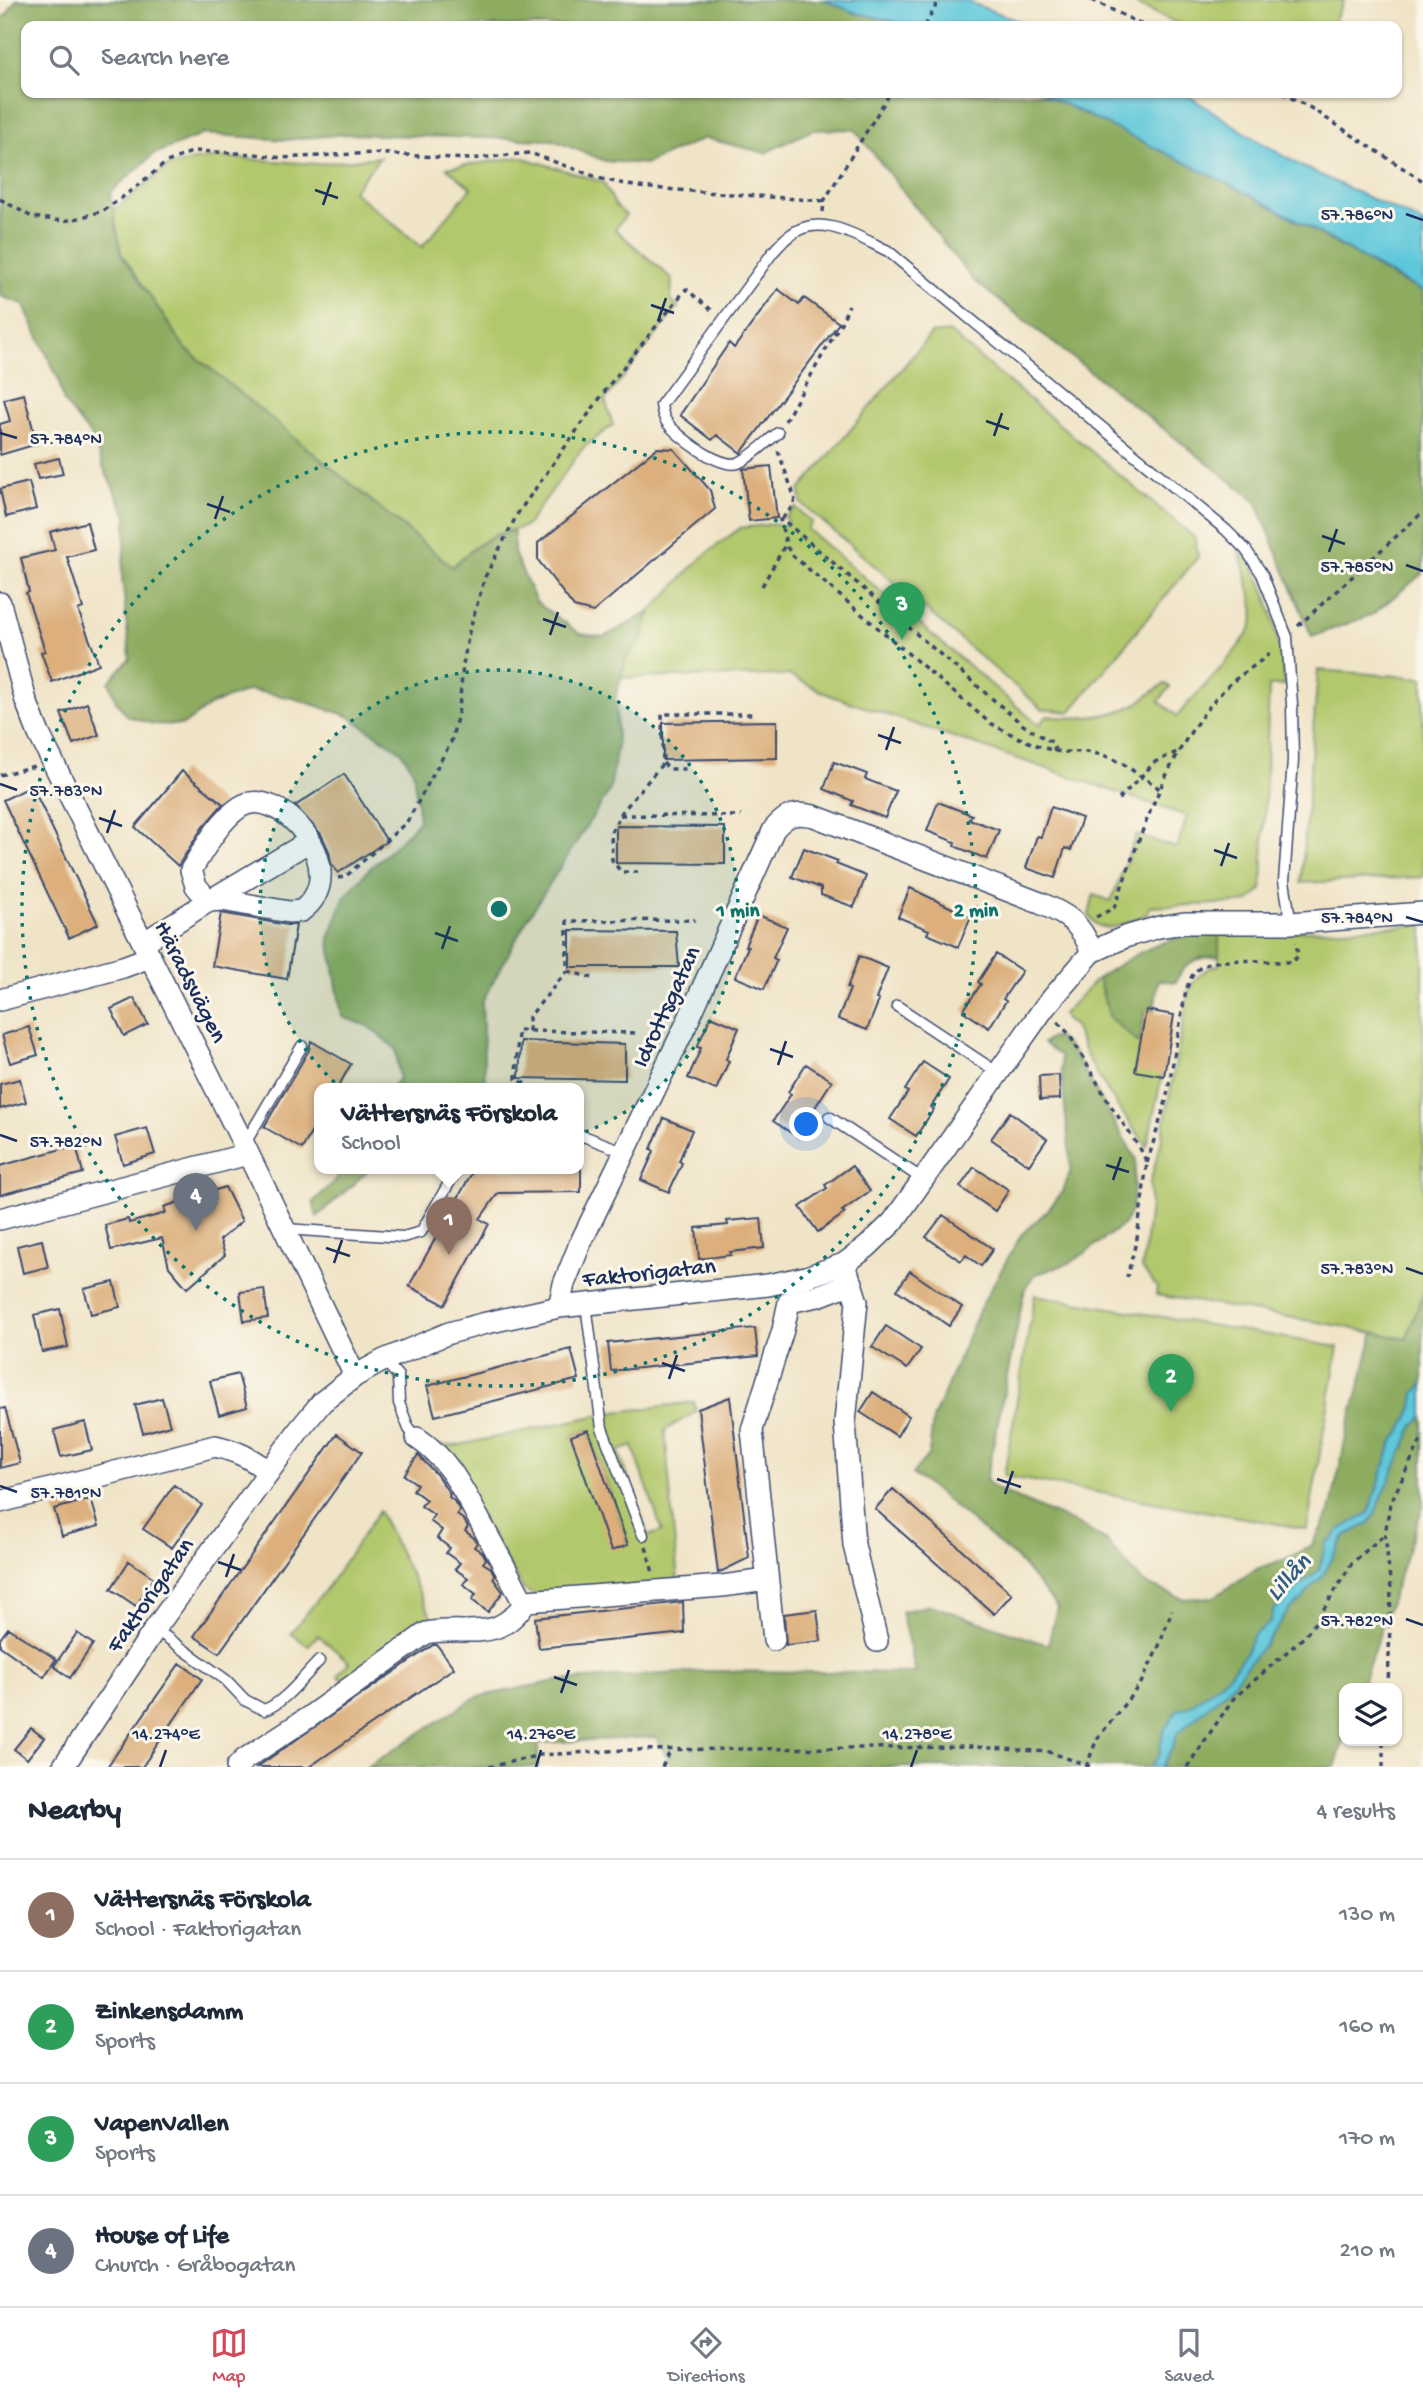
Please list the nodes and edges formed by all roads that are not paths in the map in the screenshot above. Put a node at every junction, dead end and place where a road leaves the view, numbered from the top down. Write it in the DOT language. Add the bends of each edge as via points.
graph roads {
  1 [pos="778,433"];
  2 [pos="1,612"];
  3 [pos="310,841"];
  4 [pos="209,901"];
  5 [pos="1423,913"];
  6 [pos="1291,923"];
  7 [pos="147,950"];
  8 [pos="1092,952"];
  9 [pos="0,1000"];
  10 [pos="897,1006"];
  11 [pos="302,1046"];
  12 [pos="998,1073"];
  13 [pos="829,1117"];
  14 [pos="584,1136"];
  15 [pos="246,1149"];
  16 [pos="625,1152"];
  17 [pos="454,1174"];
  18 [pos="924,1180"];
  19 [pos="0,1219"];
  20 [pos="285,1229"];
  21 [pos="848,1274"];
  22 [pos="586,1304"];
  23 [pos="559,1307"];
  24 [pos="384,1360"];
  25 [pos="355,1376"];
  26 [pos="417,1438"];
  27 [pos="269,1472"];
  28 [pos="0,1502"];
  29 [pos="643,1535"];
  30 [pos="767,1580"];
  31 [pos="526,1601"];
  32 [pos="155,1629"];
  33 [pos="774,1640"];
  34 [pos="877,1642"];
  35 [pos="319,1661"];
  36 [pos="63,1767"];
  37 [pos="237,1767"];
  1 -- 6 [label="lane" via="740,462 726,465 671,427 663,418 661,405 773,252 789,235 821,225 888,251 1226,530 1262,574 1287,637 1293,760 1284,881"];
  2 -- 7 [label="street, Häradsvägen" via="26,701"];
  3 -- 4 [label="street"];
  3 -- 4 [label="street" via="322,880 301,911"];
  3 -- 4 [label="street" via="293,818 270,804 254,801 239,807 216,831 191,870 196,886"];
  4 -- 7 [label="street"];
  5 -- 6 [label="street, Faktorigatan"];
  6 -- 8 [label="street, Faktorigatan" via="1184,923 1125,937"];
  7 -- 9 [label="street" via="123,967"];
  7 -- 15 [label="street, Häradsvägen"];
  8 -- 12 [label="street, Faktorigatan" via="1044,1008"];
  8 -- 16 [label="street, Idrottsgatan" via="1078,927 1064,914 1040,903 814,816 796,813 784,817"];
  10 -- 12 [label="lane"];
  11 -- 15 [label="lane"];
  12 -- 18 [label="street, Faktorigatan"];
  13 -- 18 [label="lane"];
  14 -- 16 [label="lane"];
  15 -- 19 [label="street"];
  15 -- 20 [label="street, Häradsvägen"];
  16 -- 23 [label="street, Idrottsgatan" via="580,1244"];
  17 -- 20 [label="lane" via="421,1233 403,1237"];
  18 -- 21 [label="street, Faktorigatan"];
  20 -- 25 [label="street, Häradsvägen"];
  21 -- 22 [label="street, Faktorigatan"];
  21 -- 30 [label="street" via="818,1296 789,1302 752,1430"];
  21 -- 34 [label="street" via="857,1302 845,1422 848,1470 854,1545"];
  22 -- 23 [label="street, Faktorigatan"];
  22 -- 29 [label="lane" via="602,1428"];
  23 -- 24 [label="street, Faktorigatan" via="482,1324"];
  24 -- 25 [label="street, Faktorigatan"];
  24 -- 26 [label="lane" via="398,1376 398,1403"];
  25 -- 27 [label="street, Faktorigatan" via="322,1402"];
  26 -- 31 [label="street" via="434,1448 461,1484"];
  27 -- 28 [label="street" via="234,1450 215,1446"];
  27 -- 32 [label="street, Faktorigatan"];
  30 -- 31 [label="street"];
  30 -- 33 [label="street"];
  31 -- 37 [label="street" via="498,1629 426,1633"];
  32 -- 35 [label="lane" via="264,1710"];
  32 -- 36 [label="street, Faktorigatan"];
}
